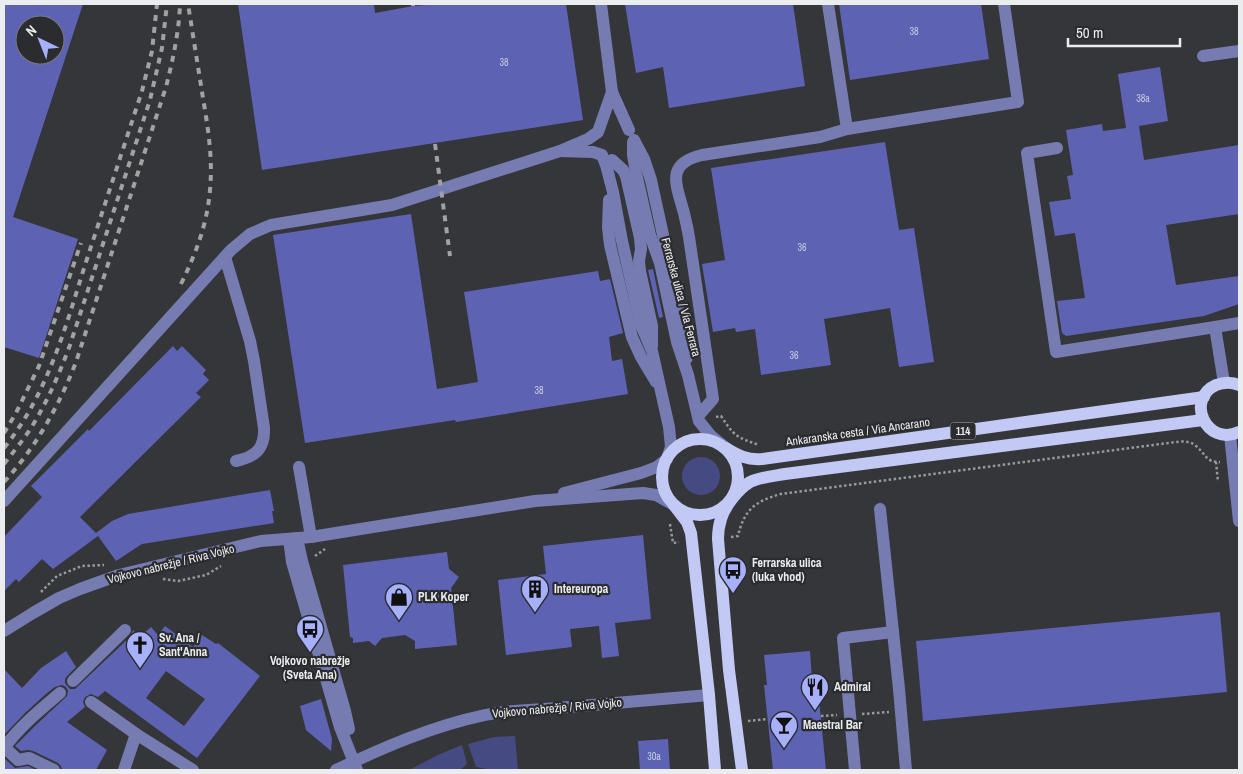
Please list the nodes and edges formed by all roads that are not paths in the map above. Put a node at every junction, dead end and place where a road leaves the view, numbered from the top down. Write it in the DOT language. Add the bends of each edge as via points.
graph roads {
  1 [pos="601,4"];
  2 [pos="828,4"];
  3 [pos="1004,4"];
  4 [pos="1239,51"];
  5 [pos="1203,56"];
  6 [pos="612,92"];
  7 [pos="847,129"];
  8 [pos="598,132"];
  9 [pos="631,136"];
  10 [pos="1057,148"];
  11 [pos="560,151"];
  12 [pos="607,157"];
  13 [pos="609,175"];
  14 [pos="225,257"];
  15 [pos="1239,323"];
  16 [pos="1215,327"];
  17 [pos="652,351"];
  18 [pos="1224,382"];
  19 [pos="1239,385"];
  20 [pos="661,391"];
  21 [pos="1204,397"];
  22 [pos="698,416"];
  23 [pos="1204,420"];
  24 [pos="1235,434"];
  25 [pos="726,448"];
  26 [pos="667,459"];
  27 [pos="236,461"];
  28 [pos="299,467"];
  29 [pos="4,501"];
  30 [pos="535,501"];
  31 [pos="731,501"];
  32 [pos="674,506"];
  33 [pos="880,509"];
  34 [pos="1239,520"];
  35 [pos="311,537"];
  36 [pos="293,538"];
  37 [pos="125,630"];
  38 [pos="4,631"];
  39 [pos="893,632"];
  40 [pos="73,681"];
  41 [pos="60,693"];
  42 [pos="709,695"];
  43 [pos="91,702"];
  44 [pos="136,734"];
  45 [pos="4,748"];
  46 [pos="15,765"];
  47 [pos="355,766"];
  48 [pos="54,770"];
  49 [pos="124,770"];
  50 [pos="192,770"];
  51 [pos="336,770"];
  52 [pos="715,770"];
  53 [pos="742,770"];
  54 [pos="855,770"];
  55 [pos="906,770"];
  1 -- 6 [label="street"];
  2 -- 7 [label="street"];
  3 -- 7 [label="street" via="1018,102"];
  4 -- 5 [label="street"];
  6 -- 8 [label="street"];
  6 -- 9 [label="street, Ferrarska ulica / Via Ferrara"];
  7 -- 22 [label="street" via="820,137 692,157 678,167 675,181 689,236 713,399"];
  8 -- 9 [label="street" via="607,124 619,123"];
  8 -- 11 [label="street"];
  8 -- 12 [label="street" via="598,150"];
  9 -- 12 [label="street" via="631,148 624,157"];
  9 -- 22 [label="street, Ferrarska ulica / Via Ferrara" via="650,235"];
  10 -- 16 [label="street" via="1027,153 1056,352"];
  11 -- 12 [label="street" via="593,152"];
  11 -- 14 [label="street" via="392,205 271,225 250,234"];
  12 -- 13 [label="street"];
  12 -- 17 [label="street" via="626,176 641,244 640,271 652,326"];
  13 -- 17 [label="street" via="641,325"];
  13 -- 20 [label="street" via="610,244 632,337"];
  14 -- 27 [label="street" via="250,341 264,428 264,438 258,451"];
  14 -- 29 [label="street"];
  15 -- 16 [label="street"];
  16 -- 18 [label="street"];
  17 -- 20 [label="street"];
  18 -- 19 [label="main road"];
  18 -- 21 [label="main road, 114" via="1212,387"];
  20 -- 26 [label="street" via="671,447"];
  21 -- 23 [label="main road" via="1201,406"];
  21 -- 25 [label="main road, Ankaranska cesta / Via Ancarano / 114" via="752,460"];
  22 -- 25 [label="street, Ferrarska ulica / Via Ferrara" via="711,436"];
  23 -- 24 [label="main road" via="1217,433"];
  23 -- 31 [label="main road, 114" via="765,477 751,482"];
  24 -- 34 [label="street"];
  25 -- 26 [label="main road, 114" via="704,439 691,440 680,445"];
  25 -- 31 [label="main road" via="739,471 739,484"];
  26 -- 30 [label="street" via="641,473"];
  26 -- 32 [label="main road" via="663,484"];
  28 -- 35 [label="street"];
  30 -- 32 [label="street" via="643,494 656,495"];
  30 -- 35 [label="street, Vojkovo nabrežje / Riva Vojko"];
  31 -- 32 [label="main road, 114" via="716,513 704,516 691,515"];
  31 -- 53 [label="main road" via="721,518 718,538 729,670"];
  32 -- 42 [label="main road" via="691,533"];
  33 -- 39 [label="street"];
  35 -- 36 [label="street, Vojkovo nabrežje / Riva Vojko"];
  36 -- 38 [label="street, Vojkovo nabrežje / Riva Vojko" via="261,542 119,575 59,598"];
  36 -- 47 [label="street" via="292,562 340,727"];
  37 -- 40 [label="street"];
  39 -- 54 [label="street" via="843,638"];
  39 -- 55 [label="street"];
  41 -- 45 [label="street"];
  42 -- 47 [label="street, Vojkovo nabrežje / Riva Vojko" via="485,715 434,729 376,752"];
  42 -- 52 [label="main road"];
  43 -- 44 [label="street"];
  44 -- 49 [label="street"];
  44 -- 50 [label="street"];
  45 -- 46 [label="street"];
  46 -- 48 [label="street" via="29,758"];
  47 -- 51 [label="street, Vojkovo nabrežje / Riva Vojko"];
}
